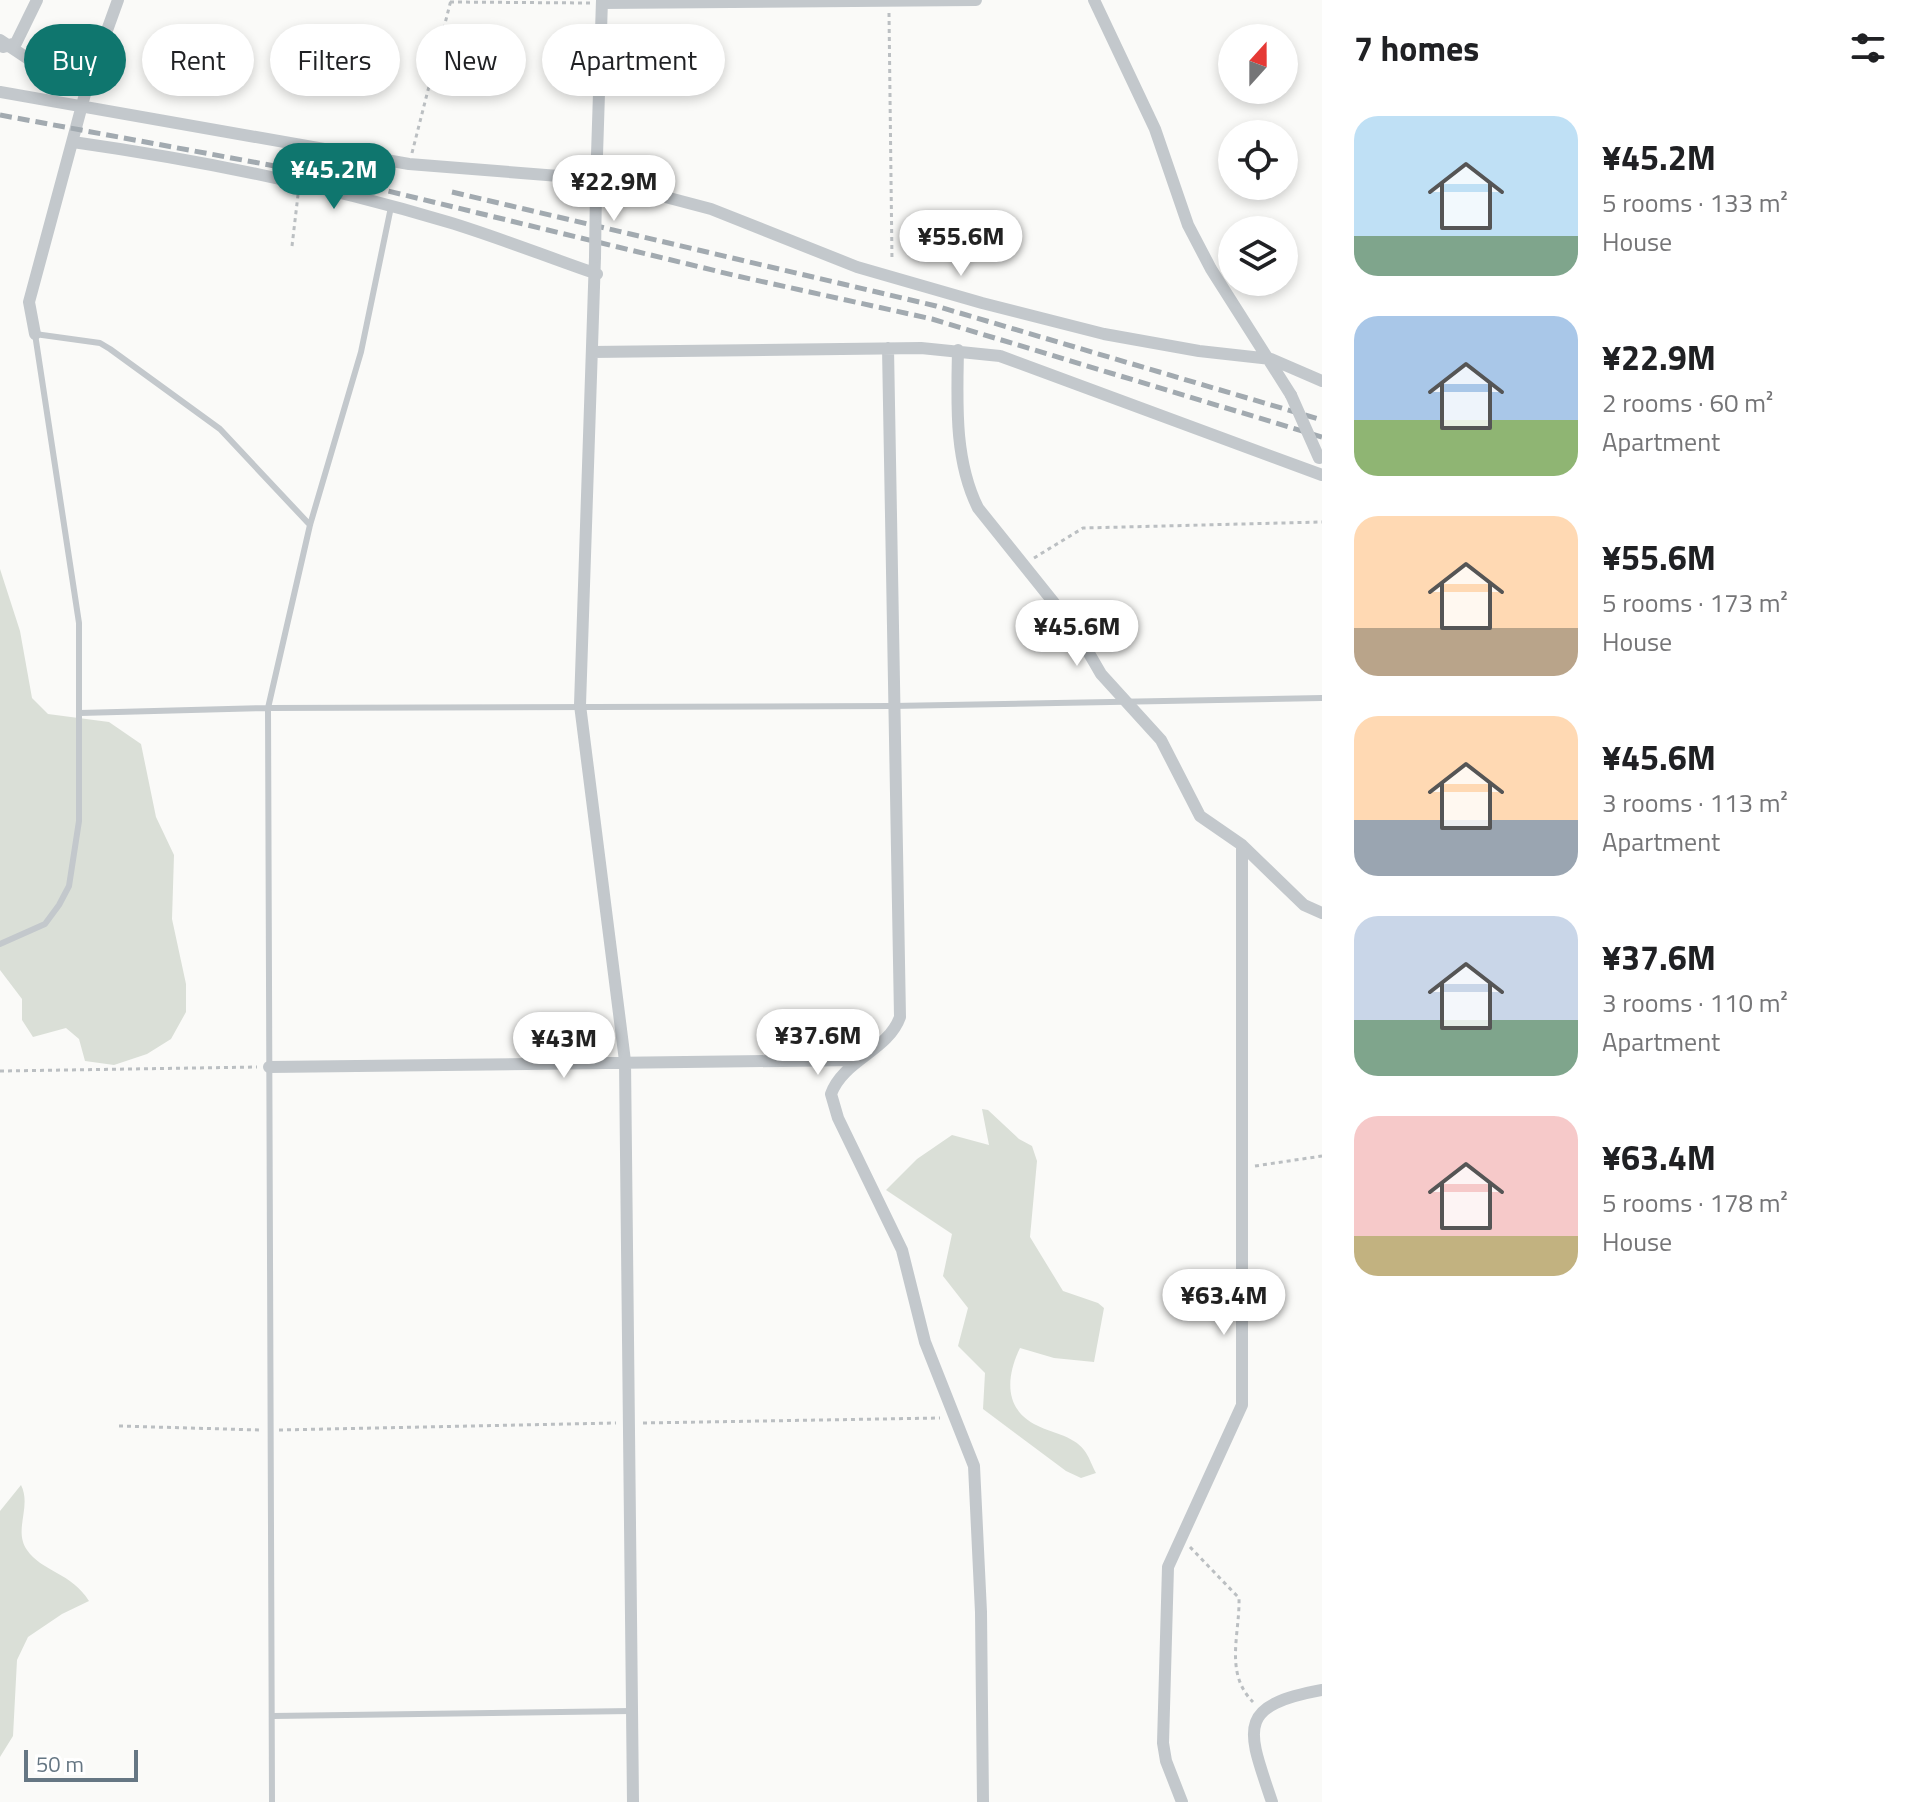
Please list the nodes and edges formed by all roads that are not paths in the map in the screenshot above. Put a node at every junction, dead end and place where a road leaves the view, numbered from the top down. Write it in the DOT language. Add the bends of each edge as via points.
graph roads {
  1 [pos="37,0"];
  2 [pos="118,0"];
  3 [pos="976,0"];
  4 [pos="1094,0"];
  5 [pos="888,1"];
  6 [pos="602,2"];
  7 [pos="109,24"];
  8 [pos="2,45"];
  9 [pos="24,55"];
  10 [pos="0,92"];
  11 [pos="86,96"];
  12 [pos="84,106"];
  13 [pos="73,142"];
  14 [pos="596,184"];
  15 [pos="391,207"];
  16 [pos="597,274"];
  17 [pos="35,334"];
  18 [pos="888,348"];
  19 [pos="958,350"];
  20 [pos="592,352"];
  21 [pos="1271,359"];
  22 [pos="1322,381"];
  23 [pos="1320,461"];
  24 [pos="1322,475"];
  25 [pos="310,525"];
  26 [pos="1322,698"];
  27 [pos="1123,700"];
  28 [pos="580,705"];
  29 [pos="892,706"];
  30 [pos="268,708"];
  31 [pos="80,713"];
  32 [pos="1242,845"];
  33 [pos="1322,913"];
  34 [pos="0,944"];
  35 [pos="858,1060"];
  36 [pos="625,1061"];
  37 [pos="269,1067"];
  38 [pos="1322,1690"];
  39 [pos="631,1711"];
  40 [pos="273,1716"];
  41 [pos="272,1802"];
  42 [pos="633,1802"];
  43 [pos="983,1802"];
  44 [pos="1182,1802"];
  45 [pos="1272,1802"];
  1 -- 8 [label="street" via="16,43"];
  2 -- 7 [label="street"];
  3 -- 5 [label="street"];
  4 -- 21 [label="street" via="1155,129 1188,225"];
  5 -- 6 [label="street"];
  6 -- 14 [label="street"];
  8 -- 9 [label="street"];
  10 -- 12 [label="street"];
  11 -- 12 [label="street"];
  12 -- 13 [label="street"];
  12 -- 14 [label="street" via="409,164"];
  13 -- 15 [label="street" via="299,183"];
  13 -- 17 [label="street" via="29,302"];
  14 -- 16 [label="street, bridge"];
  14 -- 21 [label="street" via="711,209 857,267 1104,334"];
  15 -- 16 [label="street"];
  15 -- 25 [label="lane" via="361,352"];
  16 -- 20 [label="street"];
  17 -- 25 [label="lane" via="110,349 220,429"];
  17 -- 31 [label="lane" via="79,623"];
  18 -- 19 [label="street"];
  18 -- 20 [label="street"];
  18 -- 29 [label="street"];
  19 -- 24 [label="street" via="1000,356 1066,378"];
  19 -- 27 [label="street" via="956,419 971,494"];
  20 -- 28 [label="street"];
  21 -- 22 [label="street"];
  21 -- 23 [label="street, bridge"];
  25 -- 30 [label="lane"];
  26 -- 27 [label="lane"];
  27 -- 29 [label="lane"];
  27 -- 32 [label="street" via="1161,740 1200,816"];
  28 -- 29 [label="lane"];
  28 -- 30 [label="lane"];
  28 -- 36 [label="street"];
  29 -- 35 [label="street" via="900,1017 895,1029"];
  30 -- 31 [label="lane"];
  30 -- 37 [label="lane"];
  31 -- 34 [label="lane" via="79,821 69,886 45,924"];
  32 -- 33 [label="street" via="1304,905"];
  32 -- 44 [label="street" via="1242,1405 1168,1567 1163,1743"];
  35 -- 36 [label="street"];
  35 -- 43 [label="street" via="836,1082 832,1103 902,1250 925,1342 976,1482"];
  36 -- 37 [label="street"];
  36 -- 39 [label="street"];
  37 -- 40 [label="lane"];
  38 -- 45 [label="street" via="1283,1697 1262,1711 1253,1730"];
  39 -- 40 [label="lane"];
  39 -- 42 [label="street"];
  40 -- 41 [label="lane"];
}
